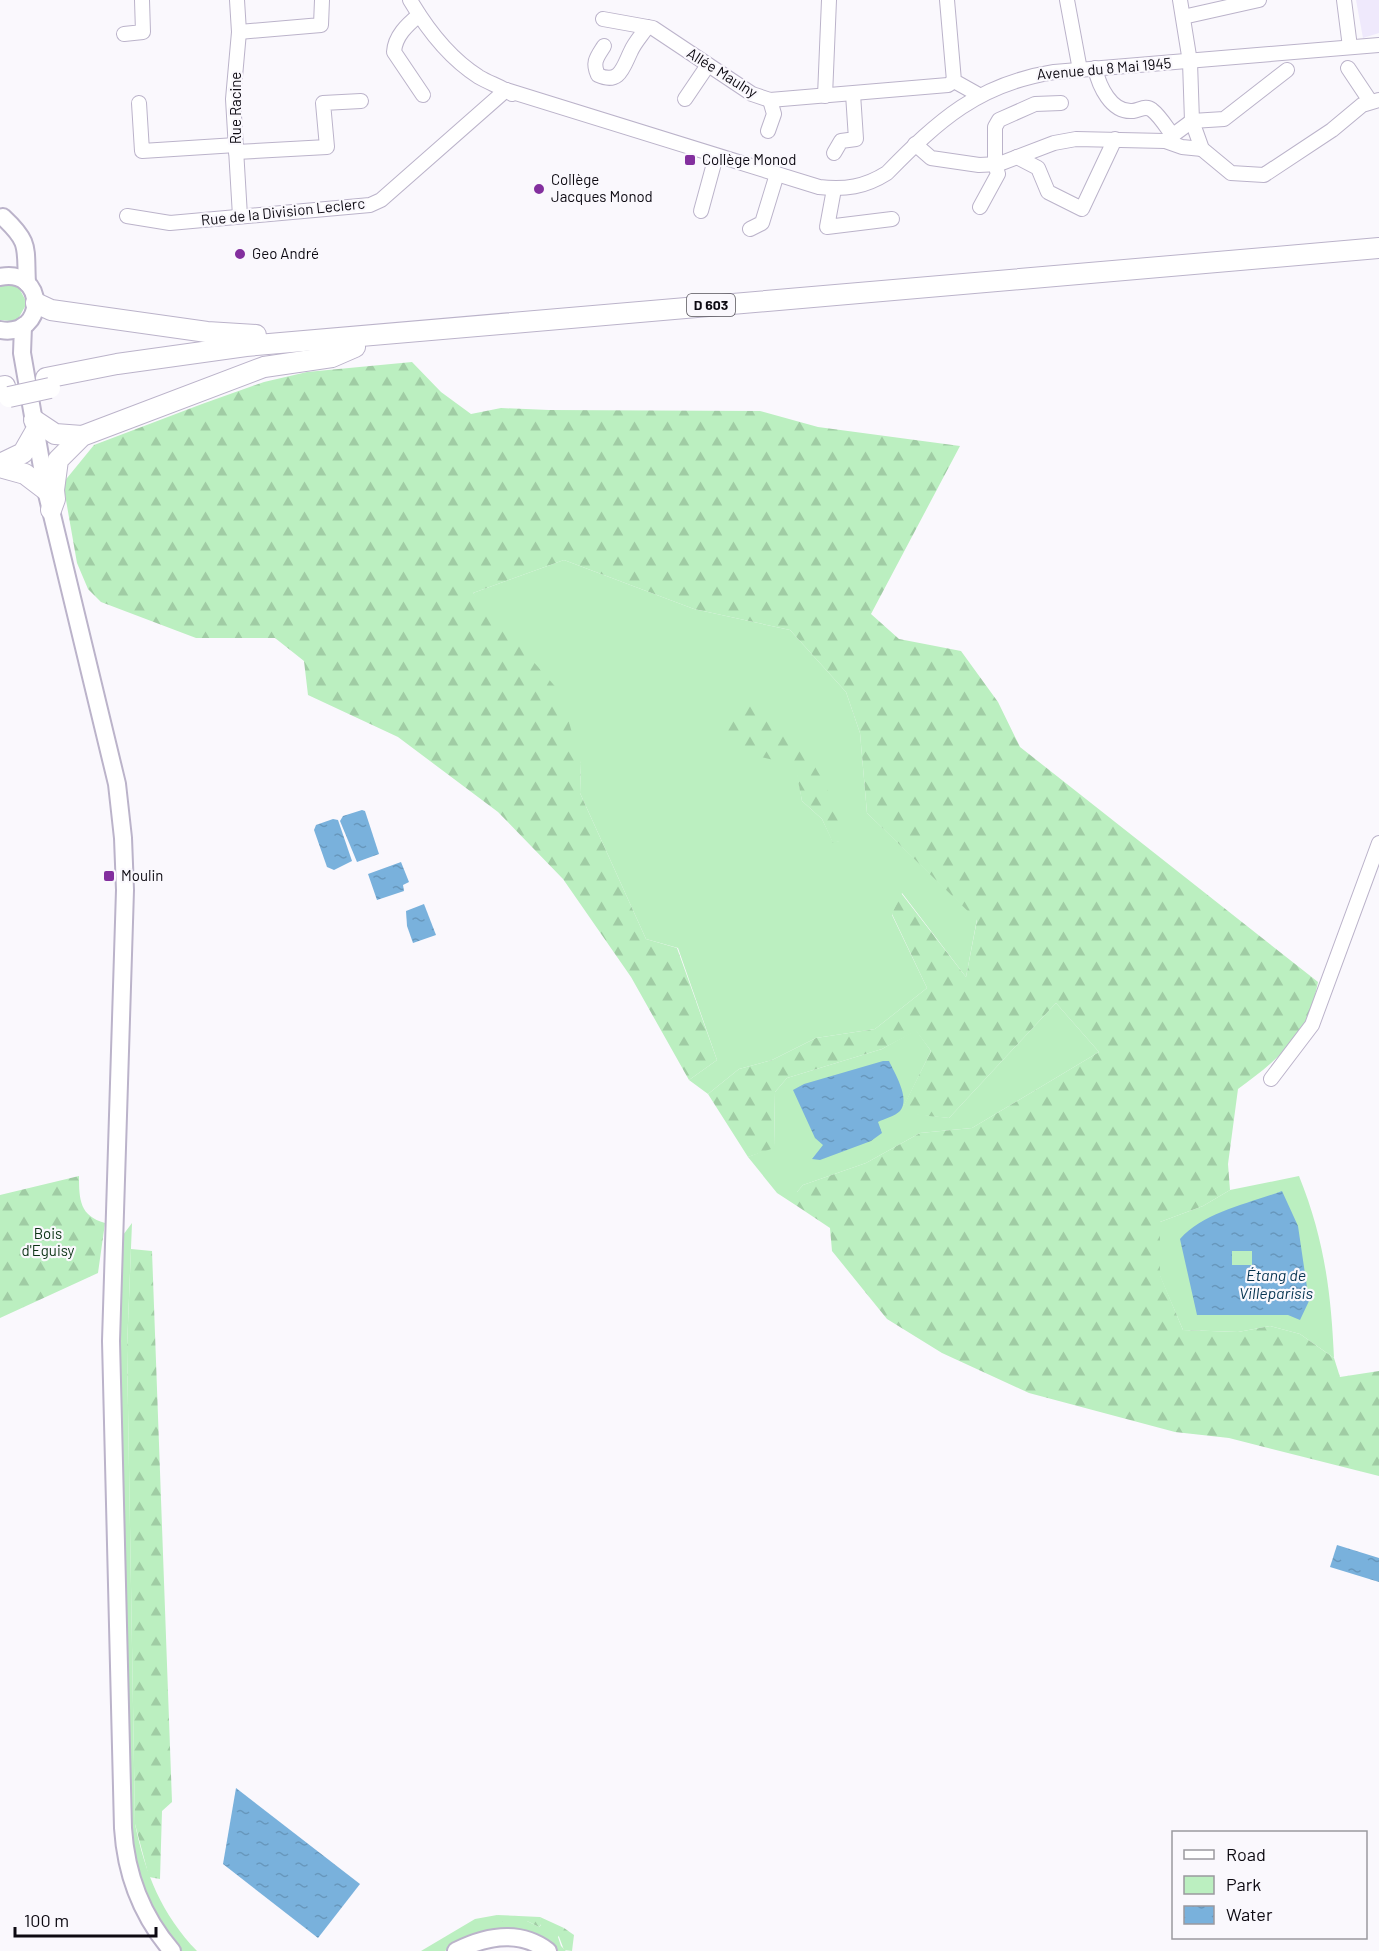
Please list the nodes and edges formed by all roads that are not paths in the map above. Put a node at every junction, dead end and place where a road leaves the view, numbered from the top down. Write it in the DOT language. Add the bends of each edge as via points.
graph roads {
  1 [pos="142,0"];
  2 [pos="237,0"];
  3 [pos="322,0"];
  4 [pos="410,0"];
  5 [pos="830,0"];
  6 [pos="947,0"];
  7 [pos="1067,0"];
  8 [pos="1180,0"];
  9 [pos="1259,0"];
  10 [pos="1344,0"];
  11 [pos="419,15"];
  12 [pos="1183,18"];
  13 [pos="603,19"];
  14 [pos="647,27"];
  15 [pos="239,32"];
  16 [pos="124,34"];
  17 [pos="1379,45"];
  18 [pos="604,46"];
  19 [pos="1350,47"];
  20 [pos="1191,62"];
  21 [pos="708,65"];
  22 [pos="1095,68"];
  23 [pos="1348,68"];
  24 [pos="1080,70"];
  25 [pos="1287,70"];
  26 [pos="951,83"];
  27 [pos="506,90"];
  28 [pos="853,94"];
  29 [pos="423,95"];
  30 [pos="979,95"];
  31 [pos="825,96"];
  32 [pos="685,99"];
  33 [pos="770,100"];
  34 [pos="361,101"];
  35 [pos="1374,101"];
  36 [pos="138,103"];
  37 [pos="1061,103"];
  38 [pos="956,109"];
  39 [pos="1192,121"];
  40 [pos="768,131"];
  41 [pos="1169,138"];
  42 [pos="1115,139"];
  43 [pos="915,144"];
  44 [pos="236,148"];
  45 [pos="1202,149"];
  46 [pos="834,153"];
  47 [pos="716,156"];
  48 [pos="1017,157"];
  49 [pos="995,164"];
  50 [pos="777,174"];
  51 [pos="834,189"];
  52 [pos="980,207"];
  53 [pos="701,211"];
  54 [pos="2,213"];
  55 [pos="127,216"];
  56 [pos="240,216"];
  57 [pos="892,219"];
  58 [pos="750,229"];
  59 [pos="1379,248"];
  60 [pos="1379,260"];
  61 [pos="5,276"];
  62 [pos="27,283"];
  63 [pos="36,303"];
  64 [pos="10,329"];
  65 [pos="354,341"];
  66 [pos="4,392"];
  67 [pos="34,426"];
  68 [pos="82,436"];
  69 [pos="0,465"];
  70 [pos="46,490"];
  71 [pos="51,510"];
  72 [pos="1379,843"];
  73 [pos="1271,1079"];
  74 [pos="172,1951"];
  75 [pos="456,1951"];
  76 [pos="548,1951"];
  1 -- 16 [label="street" via="143,32"];
  2 -- 15 [label="street, Rue Racine"];
  3 -- 15 [label="street" via="321,26"];
  4 -- 11 [label="street, Avenue du 8 Mai 1945"];
  5 -- 31 [label="street"];
  6 -- 26 [label="street"];
  7 -- 24 [label="street"];
  8 -- 12 [label="street"];
  9 -- 12 [label="street"];
  10 -- 19 [label="street"];
  11 -- 27 [label="street, Avenue du 8 Mai 1945" via="448,52 478,76"];
  11 -- 29 [label="street" via="395,42 394,52"];
  12 -- 20 [label="street"];
  13 -- 14 [label="street, Allée Maulny"];
  14 -- 18 [label="street" via="616,77 598,75 595,68"];
  14 -- 21 [label="street, Allée Maulny"];
  15 -- 44 [label="street, Rue Racine" via="233,99"];
  17 -- 19 [label="street, Avenue du 8 Mai 1945"];
  19 -- 20 [label="street, Avenue du 8 Mai 1945"];
  20 -- 22 [label="street, Avenue du 8 Mai 1945"];
  20 -- 39 [label="street"];
  21 -- 32 [label="street"];
  21 -- 33 [label="street, Allée Maulny"];
  22 -- 24 [label="street, Avenue du 8 Mai 1945"];
  22 -- 41 [label="street" via="1099,84 1120,108 1152,110"];
  23 -- 35 [label="street"];
  24 -- 30 [label="street, Avenue du 8 Mai 1945" via="1034,75"];
  25 -- 39 [label="street" via="1224,119"];
  26 -- 28 [label="street, Allée Maulny"];
  26 -- 30 [label="street"];
  26 -- 38 [label="street"];
  27 -- 47 [label="street, Avenue du 8 Mai 1945" via="530,103"];
  27 -- 56 [label="street, Rue de la Division Leclerc" via="375,202"];
  28 -- 31 [label="street, Allée Maulny"];
  28 -- 46 [label="street" via="856,139 841,141"];
  30 -- 38 [label="street, Avenue du 8 Mai 1945"];
  31 -- 33 [label="street, Allée Maulny"];
  33 -- 40 [label="street" via="774,114"];
  34 -- 44 [label="street" via="323,103 327,147"];
  35 -- 45 [label="street" via="1264,175 1231,173"];
  36 -- 44 [label="street" via="142,151"];
  37 -- 49 [label="street" via="1035,104 999,120 995,127"];
  38 -- 43 [label="street, Avenue du 8 Mai 1945"];
  39 -- 41 [label="street"];
  39 -- 45 [label="street"];
  41 -- 42 [label="street"];
  41 -- 45 [label="street" via="1182,147"];
  42 -- 48 [label="street" via="1054,143"];
  42 -- 48 [label="street" via="1082,209 1048,192 1038,168"];
  43 -- 49 [label="street" via="931,158"];
  43 -- 51 [label="street, Avenue du 8 Mai 1945" via="874,181"];
  44 -- 56 [label="street, Rue Racine"];
  47 -- 50 [label="street, Avenue du 8 Mai 1945"];
  47 -- 53 [label="street"];
  48 -- 49 [label="street"];
  49 -- 52 [label="street" via="998,174"];
  50 -- 51 [label="street, Avenue du 8 Mai 1945"];
  50 -- 58 [label="street" via="762,223"];
  51 -- 57 [label="street" via="827,227"];
  54 -- 61 [label="main road" via="17,244 17,261"];
  54 -- 62 [label="main road" via="27,247"];
  55 -- 56 [label="street, Rue de la Division Leclerc" via="170,223"];
  59 -- 65 [label="highway, D 603"];
  60 -- 65 [label="highway, D 603"];
  61 -- 62 [label="main road"];
  62 -- 63 [label="main road"];
  63 -- 64 [label="main road" via="33,316"];
  63 -- 65 [label="highway" via="51,310 207,332 256,335 329,330"];
  64 -- 67 [label="main road" via="22,353"];
  65 -- 66 [label="highway, D 603, bridge"];
  65 -- 68 [label="highway" via="332,357 264,367"];
  67 -- 68 [label="highway" via="55,434"];
  67 -- 69 [label="highway" via="23,453"];
  67 -- 70 [label="main road"];
  68 -- 71 [label="highway" via="58,460"];
  69 -- 70 [label="highway" via="25,474"];
  70 -- 71 [label="main road"];
  71 -- 74 [label="main road" via="117,784 123,830 125,890 111,1341 123,1828 135,1892"];
  72 -- 73 [label="street" via="1312,1025"];
  75 -- 76 [label="main road" via="502,1936 527,1940"];
}
